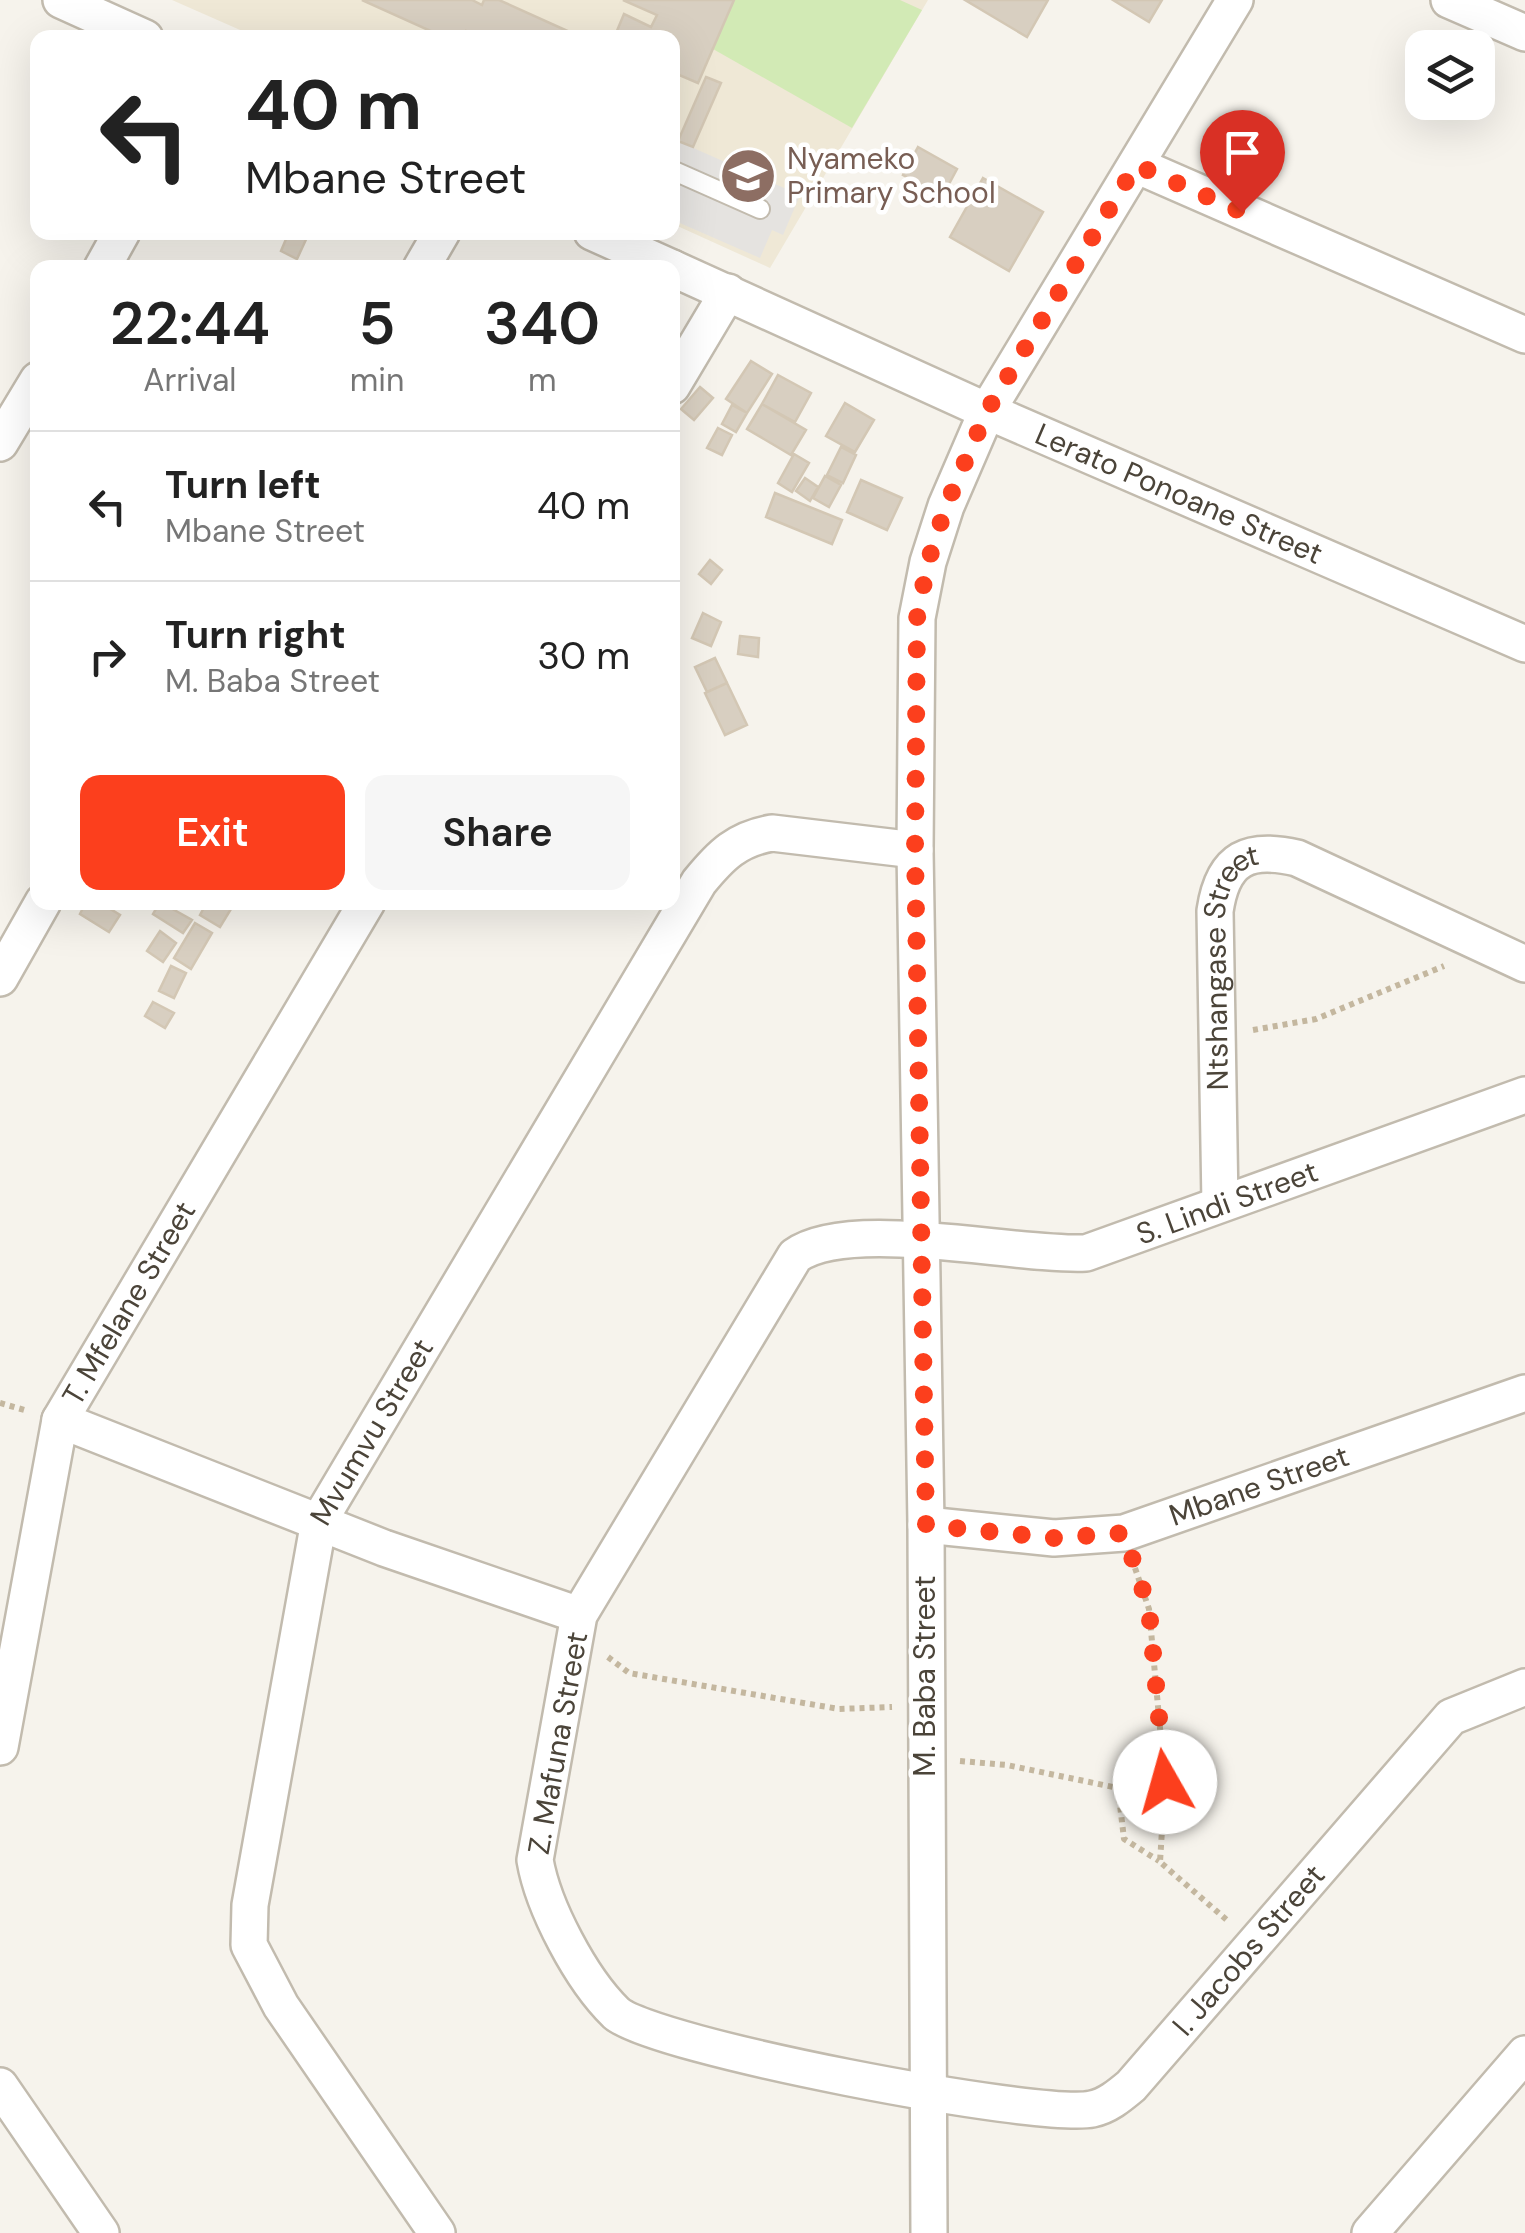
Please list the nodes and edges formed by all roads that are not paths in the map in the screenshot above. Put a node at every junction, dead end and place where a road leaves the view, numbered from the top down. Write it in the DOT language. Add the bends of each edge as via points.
graph roads {
  1 [pos="61,0"];
  2 [pos="1235,0"];
  3 [pos="1450,0"];
  4 [pos="128,30"];
  5 [pos="1525,34"];
  6 [pos="1136,165"];
  7 [pos="680,174"];
  8 [pos="760,209"];
  9 [pos="610,240"];
  10 [pos="654,260"];
  11 [pos="680,271"];
  12 [pos="728,292"];
  13 [pos="1525,335"];
  14 [pos="680,373"];
  15 [pos="30,393"];
  16 [pos="987,411"];
  17 [pos="0,443"];
  18 [pos="1525,644"];
  19 [pos="915,850"];
  20 [pos="39,910"];
  21 [pos="361,910"];
  22 [pos="1525,964"];
  23 [pos="0,978"];
  24 [pos="1525,1095"];
  25 [pos="1220,1204"];
  26 [pos="919,1240"];
  27 [pos="1525,1392"];
  28 [pos="60,1420"];
  29 [pos="319,1520"];
  30 [pos="926,1525"];
  31 [pos="579,1615"];
  32 [pos="1525,1687"];
  33 [pos="0,1747"];
  34 [pos="1525,2054"];
  35 [pos="0,2086"];
  36 [pos="928,2094"];
  37 [pos="101,2233"];
  38 [pos="437,2233"];
  39 [pos="929,2233"];
  40 [pos="1370,2233"];
  1 -- 4 [label="street"];
  2 -- 6 [label="street, M. Baba Street"];
  3 -- 5 [label="street"];
  6 -- 13 [label="street"];
  6 -- 16 [label="street, M. Baba Street"];
  7 -- 8 [label="lane"];
  9 -- 10 [label="street, Lerato Ponoane Street"];
  11 -- 12 [label="street, Lerato Ponoane Street"];
  12 -- 14 [label="street"];
  12 -- 16 [label="street, Lerato Ponoane Street"];
  15 -- 17 [label="street"];
  16 -- 18 [label="street, Lerato Ponoane Street"];
  16 -- 19 [label="street, M. Baba Street" via="946,506 917,618"];
  19 -- 26 [label="street, M. Baba Street"];
  19 -- 29 [label="street, Mvumvu Street" via="772,833 750,837 720,856"];
  20 -- 23 [label="street"];
  21 -- 28 [label="street, T. Mfelane Street"];
  22 -- 25 [label="street, Ntshangase Street" via="1298,858 1264,851 1245,856 1217,895"];
  24 -- 25 [label="street, S. Lindi Street"];
  25 -- 26 [label="street, S. Lindi Street" via="1086,1253"];
  26 -- 30 [label="street, M. Baba Street"];
  26 -- 31 [label="street, Z. Mafuna Street" via="838,1238 795,1256"];
  27 -- 30 [label="street, Mbane Street" via="1124,1533 1054,1538"];
  28 -- 29 [label="street"];
  28 -- 33 [label="street, T. Mfelane Street"];
  29 -- 31 [label="street"];
  29 -- 38 [label="street, Mvumvu Street" via="250,1905 249,1944 281,2006"];
  30 -- 36 [label="street, M. Baba Street"];
  31 -- 36 [label="street, Z. Mafuna Street" via="535,1860 550,1916 604,1996 639,2028 685,2042"];
  32 -- 36 [label="street, I. Jacobs Street" via="1450,1717 1114,2100 1091,2110"];
  34 -- 40 [label="street"];
  35 -- 37 [label="street"];
  36 -- 39 [label="street, M. Baba Street"];
}
